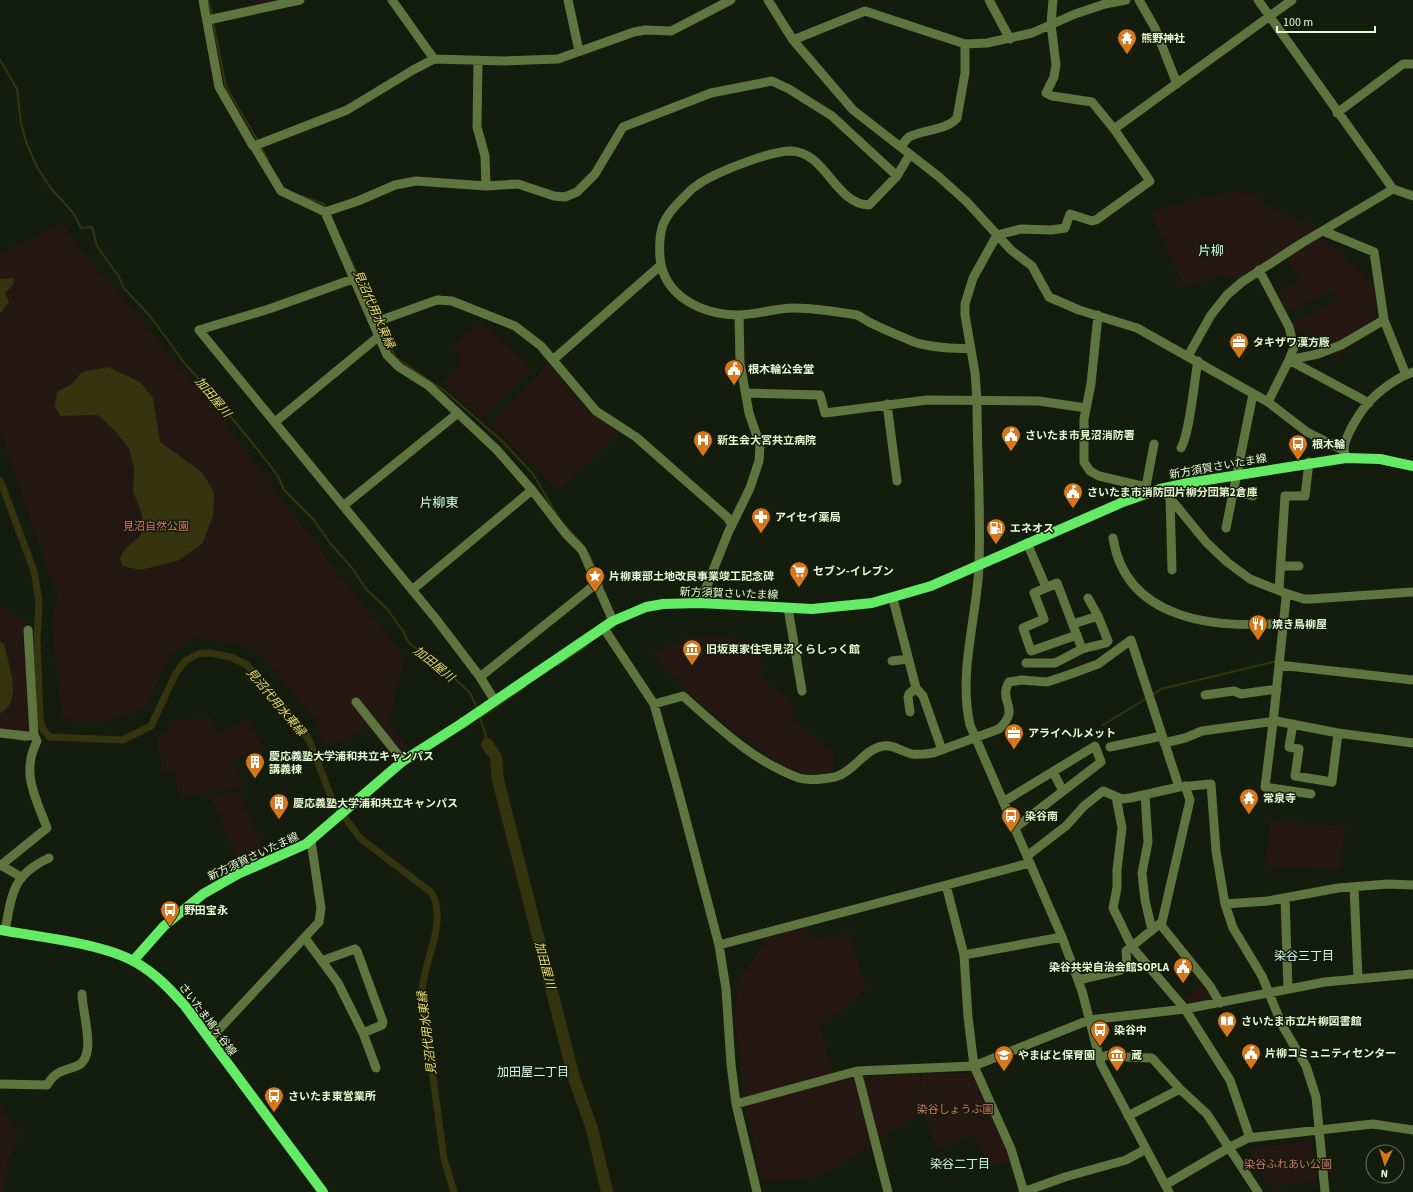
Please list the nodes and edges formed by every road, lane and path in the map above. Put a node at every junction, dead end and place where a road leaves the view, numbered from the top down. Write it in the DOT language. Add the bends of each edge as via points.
graph roads {
  1 [pos="203,0"];
  2 [pos="300,0"];
  3 [pos="392,0"];
  4 [pos="568,0"];
  5 [pos="731,0"];
  6 [pos="768,0"];
  7 [pos="990,0"];
  8 [pos="1053,0"];
  9 [pos="1126,0"];
  10 [pos="1139,0"];
  11 [pos="1258,0"];
  12 [pos="1292,0"];
  13 [pos="1270,16"];
  14 [pos="208,20"];
  15 [pos="1051,24"];
  16 [pos="1010,39"];
  17 [pos="793,40"];
  18 [pos="965,44"];
  19 [pos="580,52"];
  20 [pos="434,59"];
  21 [pos="478,60"];
  22 [pos="1413,64"];
  23 [pos="1177,84"];
  24 [pos="1337,113"];
  25 [pos="1114,129"];
  26 [pos="253,146"];
  27 [pos="901,147"];
  28 [pos="910,154"];
  29 [pos="897,176"];
  30 [pos="486,186"];
  31 [pos="1393,189"];
  32 [pos="1413,196"];
  33 [pos="325,212"];
  34 [pos="1323,231"];
  35 [pos="997,236"];
  36 [pos="661,264"];
  37 [pos="1259,270"];
  38 [pos="353,280"];
  39 [pos="739,315"];
  40 [pos="1098,315"];
  41 [pos="1384,320"];
  42 [pos="373,323"];
  43 [pos="378,337"];
  44 [pos="971,349"];
  45 [pos="1188,356"];
  46 [pos="554,359"];
  47 [pos="1289,360"];
  48 [pos="1198,361"];
  49 [pos="1409,374"];
  50 [pos="746,393"];
  51 [pos="1253,394"];
  52 [pos="977,400"];
  53 [pos="1268,402"];
  54 [pos="1368,402"];
  55 [pos="887,404"];
  56 [pos="1086,408"];
  57 [pos="458,413"];
  58 [pos="275,422"];
  59 [pos="1154,444"];
  60 [pos="1181,448"];
  61 [pos="1344,454"];
  62 [pos="1309,462"];
  63 [pos="1413,466"];
  64 [pos="1236,475"];
  65 [pos="897,481"];
  66 [pos="1160,489"];
  67 [pos="532,490"];
  68 [pos="1145,490"];
  69 [pos="1233,491"];
  70 [pos="1253,496"];
  71 [pos="1170,498"];
  72 [pos="343,506"];
  73 [pos="732,525"];
  74 [pos="1226,528"];
  75 [pos="1112,538"];
  76 [pos="1027,544"];
  77 [pos="979,565"];
  78 [pos="1281,566"];
  79 [pos="1299,566"];
  80 [pos="1172,570"];
  81 [pos="597,583"];
  82 [pos="1046,587"];
  83 [pos="412,590"];
  84 [pos="1282,591"];
  85 [pos="1413,592"];
  86 [pos="893,598"];
  87 [pos="1088,598"];
  88 [pos="700,603"];
  89 [pos="788,608"];
  90 [pos="1098,616"];
  91 [pos="613,620"];
  92 [pos="1284,623"];
  93 [pos="1073,624"];
  94 [pos="603,627"];
  95 [pos="28,630"];
  96 [pos="1077,635"];
  97 [pos="1082,649"];
  98 [pos="908,659"];
  99 [pos="892,661"];
  100 [pos="1026,663"];
  101 [pos="1279,665"];
  102 [pos="480,676"];
  103 [pos="1413,680"];
  104 [pos="916,688"];
  105 [pos="1277,689"];
  106 [pos="802,691"];
  107 [pos="1205,695"];
  108 [pos="495,701"];
  109 [pos="356,702"];
  110 [pos="654,704"];
  111 [pos="910,712"];
  112 [pos="1274,723"];
  113 [pos="1293,724"];
  114 [pos="0,733"];
  115 [pos="1338,733"];
  116 [pos="34,735"];
  117 [pos="975,738"];
  118 [pos="1163,739"];
  119 [pos="1413,743"];
  120 [pos="1110,747"];
  121 [pos="942,750"];
  122 [pos="403,761"];
  123 [pos="1053,772"];
  124 [pos="1182,786"];
  125 [pos="1063,791"];
  126 [pos="1311,794"];
  127 [pos="1145,795"];
  128 [pos="1116,797"];
  129 [pos="1003,802"];
  130 [pos="1015,828"];
  131 [pos="311,841"];
  132 [pos="49,858"];
  133 [pos="1028,859"];
  134 [pos="0,866"];
  135 [pos="21,877"];
  136 [pos="1413,884"];
  137 [pos="946,885"];
  138 [pos="1354,887"];
  139 [pos="1285,898"];
  140 [pos="1225,904"];
  141 [pos="1160,924"];
  142 [pos="1152,930"];
  143 [pos="3,931"];
  144 [pos="1062,937"];
  145 [pos="305,938"];
  146 [pos="719,945"];
  147 [pos="1132,947"];
  148 [pos="964,955"];
  149 [pos="134,961"];
  150 [pos="324,963"];
  151 [pos="1413,974"];
  152 [pos="1358,979"];
  153 [pos="1078,980"];
  154 [pos="1288,990"];
  155 [pos="1269,993"];
  156 [pos="82,994"];
  157 [pos="1220,1002"];
  158 [pos="1185,1009"];
  159 [pos="1089,1020"];
  160 [pos="363,1033"];
  161 [pos="210,1039"];
  162 [pos="1099,1058"];
  163 [pos="974,1066"];
  164 [pos="376,1068"];
  165 [pos="857,1071"];
  166 [pos="0,1084"];
  167 [pos="1180,1089"];
  168 [pos="736,1104"];
  169 [pos="1128,1116"];
  170 [pos="1413,1130"];
  171 [pos="1318,1132"];
  172 [pos="1250,1138"];
  173 [pos="1230,1147"];
  174 [pos="1146,1149"];
  175 [pos="1167,1189"];
  176 [pos="323,1192"];
  177 [pos="757,1192"];
  178 [pos="888,1192"];
  179 [pos="1024,1192"];
  180 [pos="1258,1192"];
  181 [pos="1325,1192"];
  1 -- 14 [label="street"];
  2 -- 14 [label="street"];
  3 -- 20 [label="street"];
  4 -- 19 [label="street"];
  5 -- 19 [label="street" via="671,31 634,32"];
  6 -- 17 [label="street"];
  7 -- 16 [label="street"];
  8 -- 15 [label="street"];
  9 -- 15 [label="street" via="1105,4"];
  10 -- 23 [label="street" via="1154,28"];
  11 -- 13 [label="street"];
  12 -- 13 [label="street"];
  13 -- 23 [label="street"];
  13 -- 24 [label="street"];
  14 -- 26 [label="street" via="219,86"];
  15 -- 16 [label="street"];
  15 -- 25 [label="street" via="1056,65 1054,77 1046,93 1092,102"];
  16 -- 18 [label="street"];
  17 -- 18 [label="street" via="865,11"];
  17 -- 27 [label="street" via="854,110"];
  18 -- 27 [label="street" via="965,73 957,118 942,127 909,137"];
  19 -- 21 [label="street" via="540,61"];
  20 -- 21 [label="street"];
  20 -- 33 [label="street" via="347,110 254,146 280,192"];
  21 -- 30 [label="street" via="477,127 485,156"];
  22 -- 24 [label="street" via="1403,64"];
  23 -- 25 [label="street"];
  24 -- 31 [label="street"];
  25 -- 35 [label="street" via="1150,181 1096,220 1070,214 1065,228 1021,229"];
  27 -- 28 [label="street"];
  28 -- 29 [label="street"];
  28 -- 35 [label="street" via="968,202"];
  29 -- 30 [label="street" via="832,116 772,81 711,93 623,127 595,174 577,192 565,197 518,184"];
  29 -- 36 [label="street" via="869,204 861,204 839,188 815,160 799,153 790,151 768,156 723,171 696,186 663,220 659,239"];
  30 -- 33 [label="street" via="416,181 395,185"];
  31 -- 32 [label="street"];
  31 -- 34 [label="street"];
  33 -- 38 [label="street"];
  34 -- 37 [label="street"];
  34 -- 41 [label="street" via="1374,252"];
  35 -- 40 [label="street" via="1032,266 1049,297"];
  35 -- 44 [label="street" via="973,278 966,297 965,315"];
  36 -- 39 [label="street" via="671,287 686,301 709,310"];
  36 -- 46 [label="street"];
  37 -- 45 [label="street" via="1227,295 1211,316"];
  37 -- 47 [label="street" via="1289,327 1294,347"];
  38 -- 42 [label="street"];
  38 -- 58 [label="street" via="199,330"];
  39 -- 44 [label="street" via="812,308 858,316 916,342"];
  39 -- 50 [label="street" via="739,350"];
  40 -- 45 [label="street" via="1137,328"];
  40 -- 56 [label="street"];
  41 -- 47 [label="street" via="1341,345 1318,354"];
  41 -- 49 [label="street"];
  42 -- 43 [label="street"];
  42 -- 46 [label="street" via="437,300 452,301 516,326"];
  43 -- 57 [label="street" via="387,355 399,367 429,386"];
  43 -- 58 [label="street"];
  44 -- 52 [label="street"];
  45 -- 48 [label="street"];
  46 -- 73 [label="street" via="596,411 636,437 727,517"];
  47 -- 53 [label="street"];
  47 -- 54 [label="street"];
  48 -- 51 [label="street"];
  48 -- 60 [label="street"];
  49 -- 54 [label="street"];
  50 -- 55 [label="street" via="820,395 825,413"];
  50 -- 73 [label="street" via="760,452 750,488"];
  51 -- 53 [label="street"];
  51 -- 64 [label="street"];
  52 -- 55 [label="street" via="927,400"];
  52 -- 56 [label="street" via="1039,401"];
  52 -- 77 [label="street"];
  53 -- 61 [label="street" via="1307,432"];
  54 -- 61 [label="street" via="1349,432"];
  55 -- 65 [label="street"];
  56 -- 68 [label="street" via="1085,466 1099,476"];
  57 -- 67 [label="street" via="497,450"];
  57 -- 72 [label="street"];
  58 -- 72 [label="street"];
  59 -- 68 [label="street"];
  61 -- 62 [label="main road, 新方須賀さいたま線"];
  61 -- 63 [label="main road, 新方須賀さいたま線"];
  62 -- 64 [label="main road, 新方須賀さいたま線"];
  62 -- 78 [label="street" via="1305,496 1285,496"];
  64 -- 66 [label="main road, 新方須賀さいたま線"];
  64 -- 69 [label="street"];
  66 -- 68 [label="main road, 新方須賀さいたま線"];
  66 -- 71 [label="street"];
  67 -- 81 [label="street" via="566,534 582,550"];
  67 -- 83 [label="street"];
  68 -- 76 [label="main road, 新方須賀さいたま線"];
  69 -- 70 [label="street"];
  69 -- 74 [label="street"];
  71 -- 80 [label="street"];
  71 -- 84 [label="street" via="1206,542 1228,562 1250,579"];
  72 -- 83 [label="street"];
  73 -- 88 [label="street"];
  75 -- 92 [label="street" via="1117,558 1130,579 1145,595 1166,610 1196,620 1234,625"];
  76 -- 77 [label="main road, 新方須賀さいたま線"];
  76 -- 82 [label="street"];
  77 -- 86 [label="main road, 新方須賀さいたま線" via="931,586"];
  77 -- 117 [label="street" via="966,691 967,713"];
  78 -- 79 [label="street"];
  78 -- 84 [label="street"];
  81 -- 91 [label="street"];
  81 -- 102 [label="street"];
  82 -- 93 [label="street" via="1057,583"];
  82 -- 96 [label="street" via="1034,593 1044,619 1023,628 1032,651"];
  83 -- 102 [label="street"];
  84 -- 85 [label="street" via="1304,599"];
  84 -- 92 [label="street" via="1286,598"];
  86 -- 89 [label="main road, 新方須賀さいたま線" via="851,606"];
  86 -- 98 [label="street"];
  87 -- 90 [label="street"];
  88 -- 89 [label="main road, 新方須賀さいたま線"];
  88 -- 91 [label="main road, 新方須賀さいたま線" via="651,606"];
  89 -- 106 [label="street"];
  90 -- 93 [label="street"];
  90 -- 97 [label="street" via="1108,641"];
  91 -- 94 [label="main road, 新方須賀さいたま線"];
  92 -- 101 [label="street"];
  93 -- 96 [label="street"];
  94 -- 108 [label="main road, 新方須賀さいたま線"];
  94 -- 110 [label="street"];
  95 -- 116 [label="street"];
  96 -- 97 [label="street"];
  97 -- 100 [label="street" via="1055,663"];
  98 -- 99 [label="street"];
  98 -- 104 [label="street"];
  101 -- 103 [label="street"];
  101 -- 105 [label="street"];
  102 -- 108 [label="street"];
  104 -- 111 [label="street" via="909,694"];
  104 -- 121 [label="street" via="923,696"];
  105 -- 107 [label="street"];
  105 -- 112 [label="street"];
  108 -- 122 [label="main road, 新方須賀さいたま線"];
  109 -- 122 [label="street"];
  110 -- 121 [label="street" via="683,696 733,740 771,763 803,778 826,778 844,773 882,746 894,747 912,754"];
  110 -- 146 [label="street"];
  112 -- 113 [label="street" via="1276,721"];
  112 -- 118 [label="street" via="1213,729"];
  112 -- 126 [label="street" via="1265,787"];
  113 -- 115 [label="street"];
  113 -- 115 [label="street" via="1289,747 1299,749 1295,776 1332,782"];
  114 -- 116 [label="street"];
  115 -- 119 [label="street"];
  116 -- 134 [label="street" via="38,740 30,761 30,782 47,828"];
  117 -- 118 [label="street" via="999,729 1007,721 1011,712 1006,699 1009,682 1047,682 1071,674 1098,664 1131,640"];
  117 -- 121 [label="street"];
  117 -- 129 [label="street"];
  118 -- 120 [label="street"];
  118 -- 124 [label="street"];
  122 -- 131 [label="main road, 新方須賀さいたま線" via="379,779"];
  123 -- 125 [label="street"];
  123 -- 125 [label="street" via="1095,746 1101,762"];
  123 -- 129 [label="street"];
  124 -- 127 [label="street"];
  124 -- 140 [label="street" via="1211,784 1216,851"];
  124 -- 141 [label="street" via="1190,800 1172,884"];
  125 -- 130 [label="street"];
  127 -- 128 [label="street" via="1122,799"];
  127 -- 142 [label="street" via="1148,842 1142,873"];
  128 -- 133 [label="street" via="1103,791"];
  128 -- 147 [label="street" via="1122,828 1113,908"];
  129 -- 130 [label="street"];
  130 -- 133 [label="street"];
  131 -- 145 [label="street" via="322,915 320,922"];
  131 -- 149 [label="main road, 新方須賀さいたま線" via="290,853 238,874 203,894 169,921"];
  132 -- 135 [label="street" via="33,865"];
  133 -- 137 [label="street"];
  133 -- 144 [label="street"];
  134 -- 135 [label="street"];
  135 -- 143 [label="street" via="12,896"];
  136 -- 138 [label="street"];
  137 -- 146 [label="street"];
  137 -- 148 [label="street"];
  138 -- 139 [label="street"];
  138 -- 152 [label="street"];
  139 -- 140 [label="street"];
  139 -- 154 [label="street"];
  140 -- 155 [label="street" via="1233,928 1262,976"];
  141 -- 142 [label="street"];
  141 -- 157 [label="street"];
  142 -- 147 [label="street"];
  143 -- 149 [label="main road, さいたま鳩ヶ谷線" via="104,950"];
  144 -- 148 [label="street"];
  144 -- 153 [label="street"];
  145 -- 150 [label="street"];
  145 -- 161 [label="street"];
  146 -- 168 [label="street" via="726,990"];
  147 -- 153 [label="street" via="1126,951 1128,966"];
  147 -- 158 [label="street"];
  148 -- 163 [label="street"];
  149 -- 161 [label="main road, さいたま鳩ヶ谷線" via="170,988"];
  150 -- 160 [label="street" via="338,983"];
  150 -- 160 [label="street" via="327,959 355,949 357,951 383,1022 382,1025"];
  151 -- 152 [label="street"];
  152 -- 154 [label="street" via="1325,982"];
  153 -- 159 [label="street"];
  154 -- 155 [label="street"];
  155 -- 157 [label="street"];
  155 -- 171 [label="street" via="1282,1025 1306,1066 1316,1097"];
  156 -- 166 [label="street" via="88,1048 87,1058 83,1063 58,1072 47,1085"];
  157 -- 158 [label="street"];
  158 -- 159 [label="street"];
  158 -- 172 [label="street" via="1230,1080"];
  159 -- 162 [label="street"];
  159 -- 163 [label="street"];
  160 -- 164 [label="street"];
  161 -- 176 [label="main road, さいたま鳩ヶ谷線"];
  162 -- 167 [label="street" via="1118,1052 1126,1057 1152,1058"];
  162 -- 169 [label="street"];
  163 -- 165 [label="street"];
  163 -- 179 [label="street" via="1011,1149"];
  165 -- 168 [label="street"];
  165 -- 178 [label="street"];
  167 -- 169 [label="street"];
  167 -- 173 [label="street" via="1207,1114"];
  168 -- 177 [label="street"];
  169 -- 174 [label="street"];
  170 -- 171 [label="street" via="1373,1124"];
  171 -- 172 [label="street"];
  171 -- 181 [label="street"];
  172 -- 173 [label="street"];
  173 -- 175 [label="street"];
  173 -- 180 [label="street"];
  174 -- 175 [label="street"];
  174 -- 179 [label="street" via="1126,1160 1065,1177"];
}
